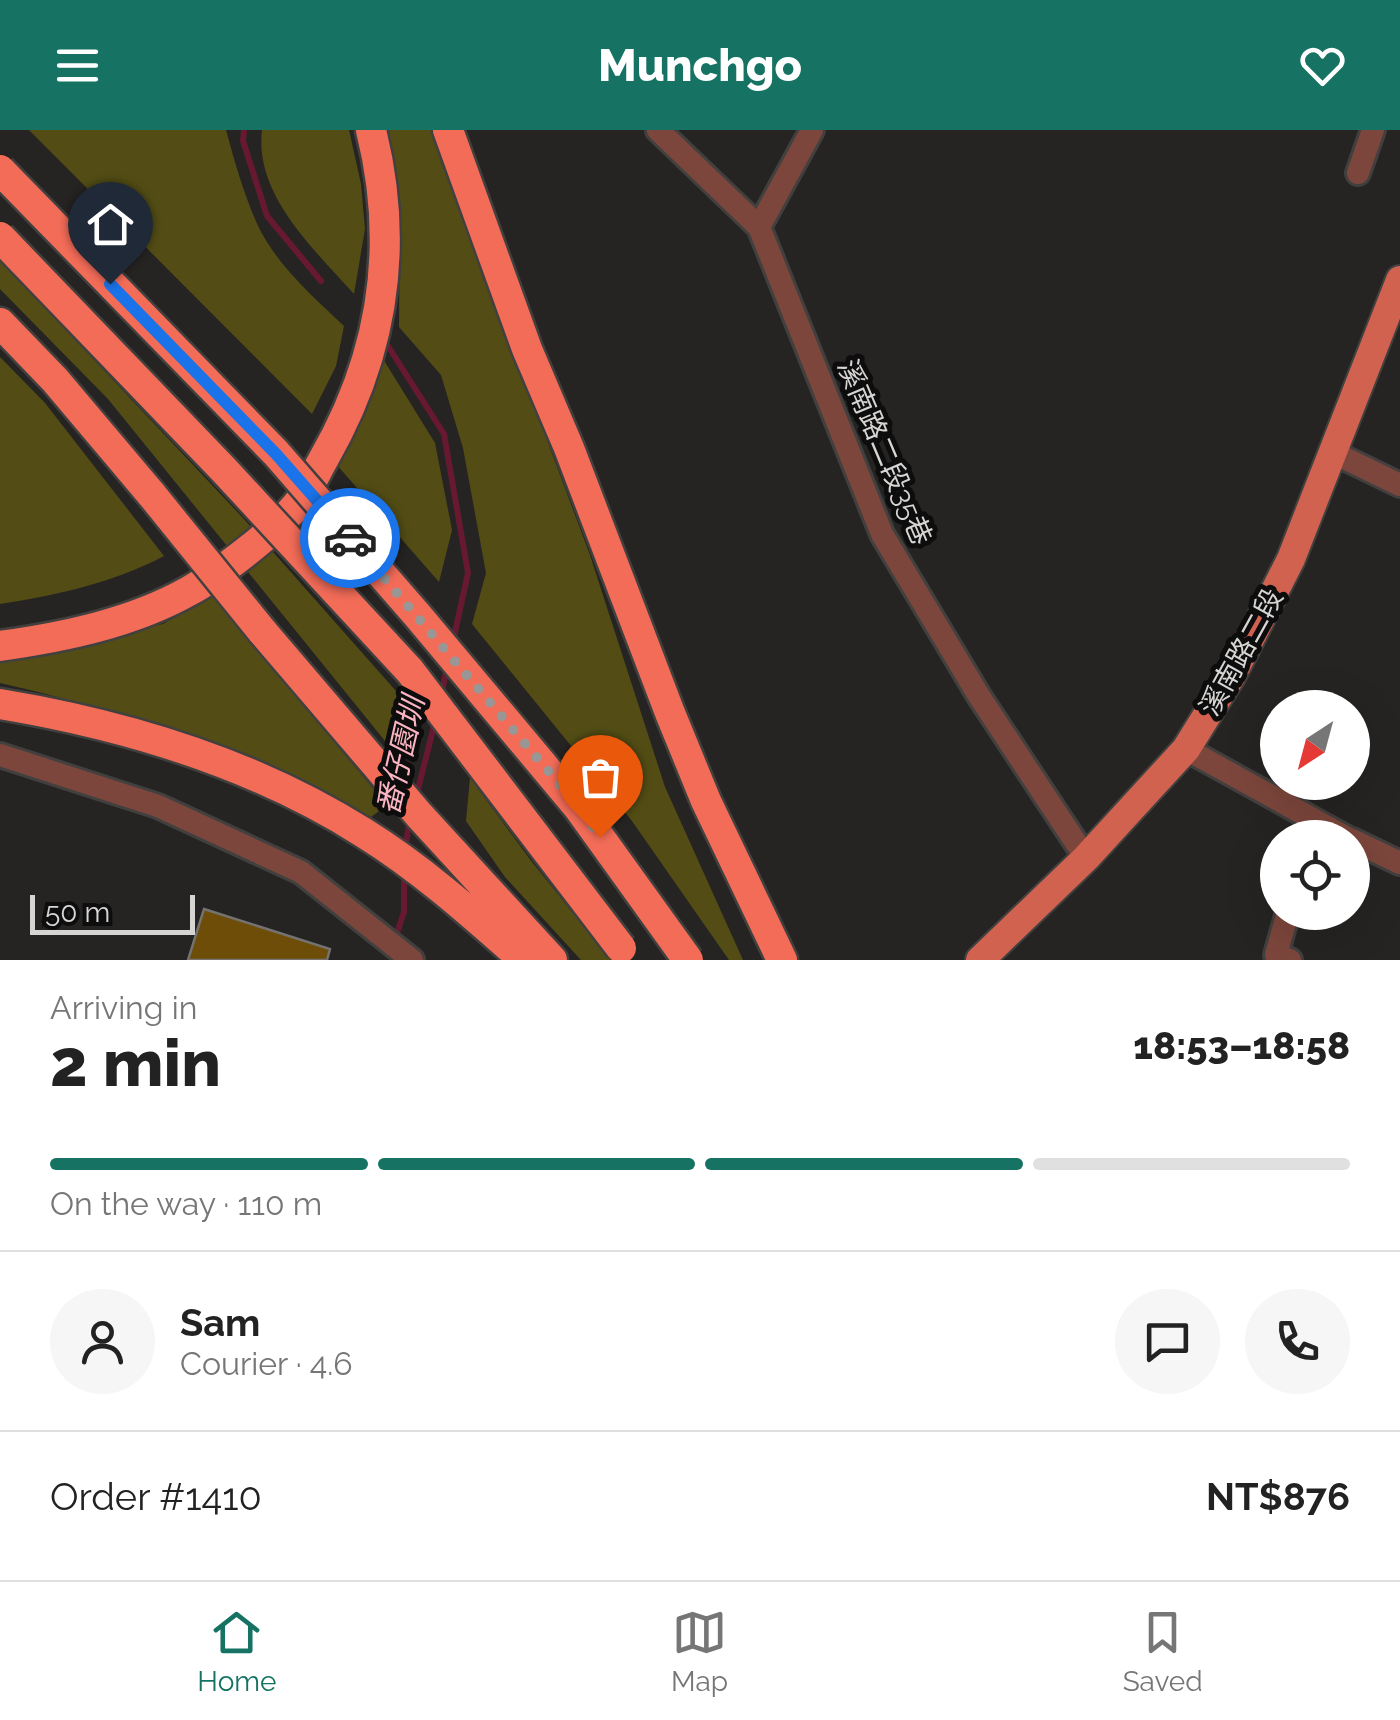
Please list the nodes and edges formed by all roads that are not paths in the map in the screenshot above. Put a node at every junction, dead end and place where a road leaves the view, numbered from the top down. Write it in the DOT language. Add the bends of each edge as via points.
graph roads {
  1 [pos="371,130"];
  2 [pos="448,130"];
  3 [pos="658,130"];
  4 [pos="812,130"];
  5 [pos="1373,130"];
  6 [pos="0,170"];
  7 [pos="1358,174"];
  8 [pos="760,228"];
  9 [pos="0,238"];
  10 [pos="1400,280"];
  11 [pos="0,324"];
  12 [pos="1332,452"];
  13 [pos="1400,485"];
  14 [pos="0,646"];
  15 [pos="0,704"];
  16 [pos="1186,749"];
  17 [pos="0,755"];
  18 [pos="1296,820"];
  19 [pos="1370,849"];
  20 [pos="1086,858"];
  21 [pos="1400,863"];
  22 [pos="1283,930"];
  23 [pos="400,950"];
  24 [pos="524,960"];
  25 [pos="552,960"];
  26 [pos="630,960"];
  27 [pos="688,960"];
  28 [pos="782,960"];
  29 [pos="980,960"];
  30 [pos="1290,960"];
  1 -- 14 [label="highway" via="386,215 380,314 334,440 297,505 190,590 84,631"];
  2 -- 28 [label="highway" via="670,712"];
  3 -- 8 [label="street, 溪南路二段35巷"];
  4 -- 8 [label="street"];
  5 -- 7 [label="street"];
  6 -- 27 [label="highway, bridge" via="276,454 405,601 578,806"];
  8 -- 20 [label="street, 溪南路二段35巷" via="882,534 978,696"];
  9 -- 26 [label="highway, bridge" via="410,671"];
  10 -- 12 [label="main road, 溪南路二段"];
  11 -- 25 [label="highway, bridge" via="55,380 412,808"];
  12 -- 13 [label="street"];
  12 -- 16 [label="main road, 溪南路二段" via="1291,559"];
  15 -- 24 [label="highway" via="130,733 249,772 363,832 450,894"];
  16 -- 18 [label="street"];
  16 -- 20 [label="main road, 溪南路二段"];
  17 -- 23 [label="street" via="158,806 301,872"];
  19 -- 21 [label="street"];
  20 -- 29 [label="main road, 溪南路二段"];
  22 -- 30 [label="street" via="1276,955"];
}
